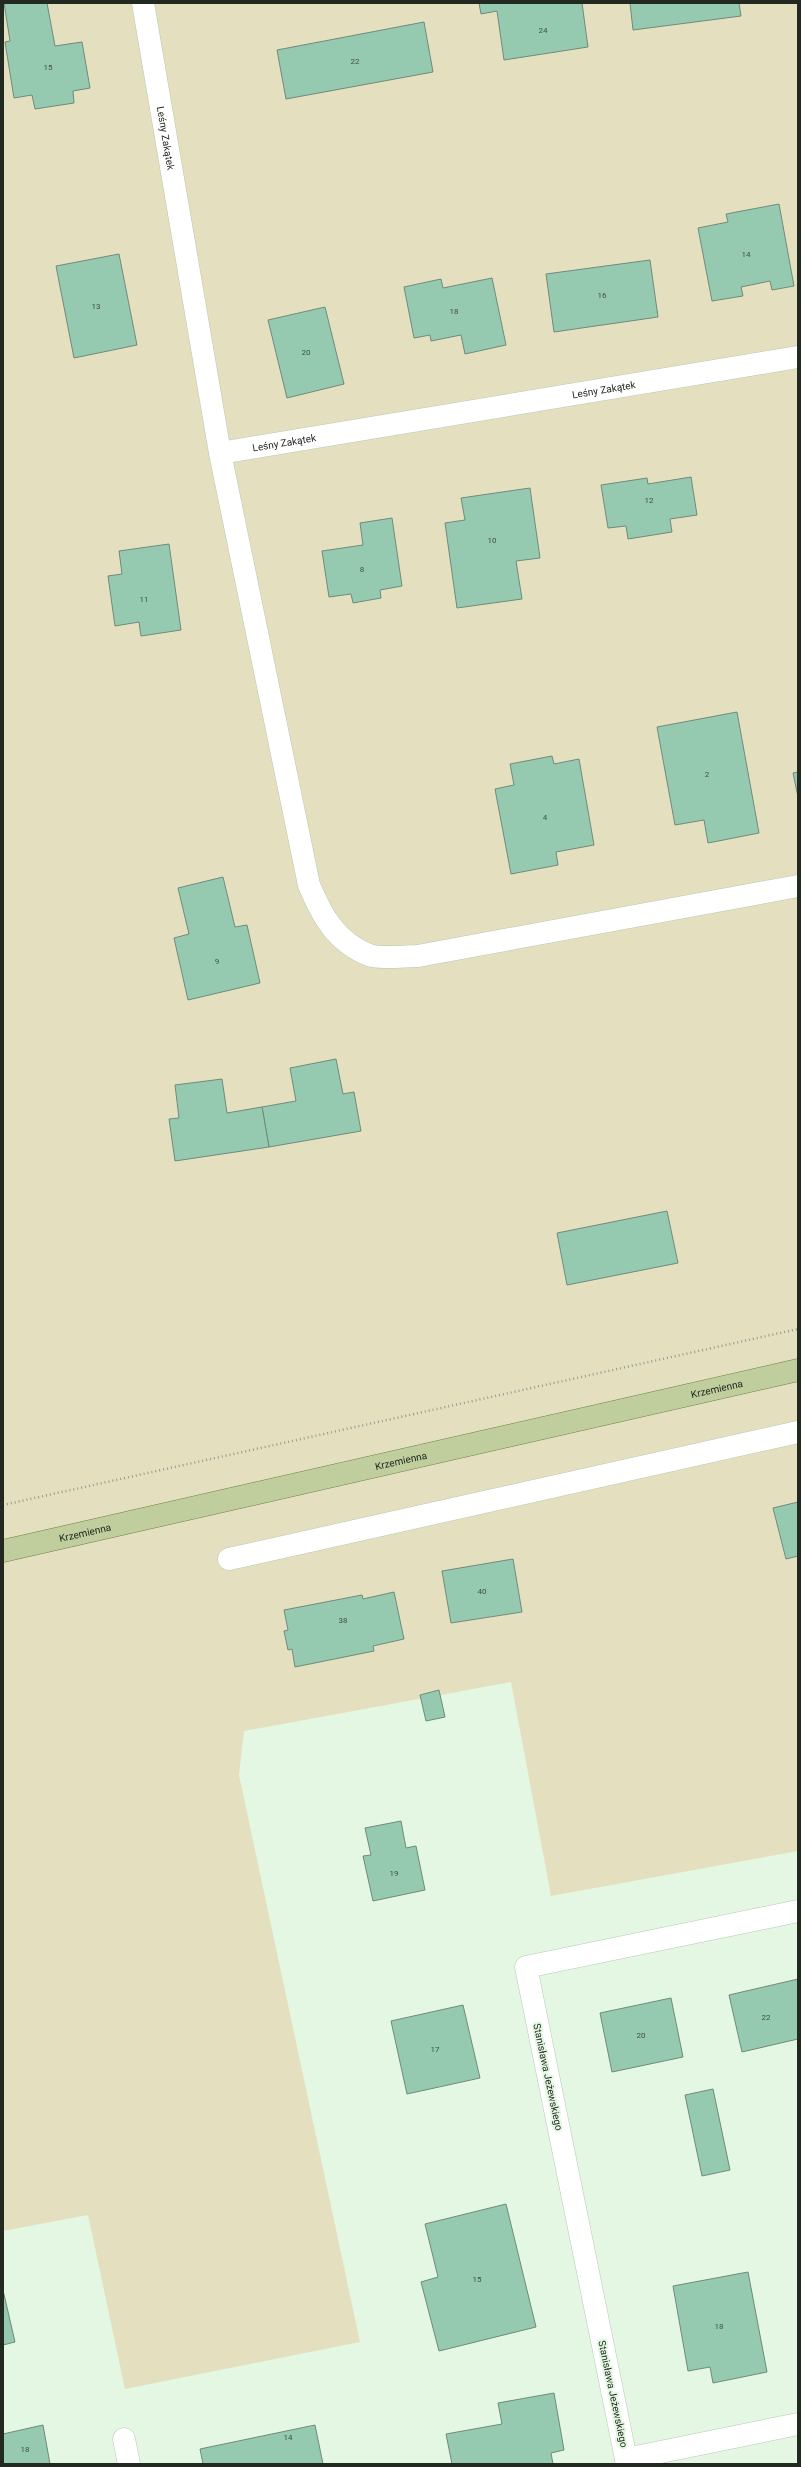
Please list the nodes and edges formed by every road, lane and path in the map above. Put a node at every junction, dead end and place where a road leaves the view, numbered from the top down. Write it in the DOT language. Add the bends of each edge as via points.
graph roads {
  1 [pos="143,3"];
  2 [pos="798,358"];
  3 [pos="220,453"];
  4 [pos="798,886"];
  5 [pos="798,1329"];
  6 [pos="798,1370"];
  7 [pos="798,1432"];
  8 [pos="3,1505"];
  9 [pos="3,1551"];
  10 [pos="230,1559"];
  11 [pos="798,1910"];
  12 [pos="798,2424"];
  13 [pos="124,2439"];
  14 [pos="626,2461"];
  15 [pos="129,2464"];
  1 -- 3 [label="street, Leśny Zakątek"];
  2 -- 3 [label="street, Leśny Zakątek"];
  3 -- 4 [label="street" via="309,885 322,916 342,938 370,956 418,956"];
  5 -- 8 [label="path"];
  6 -- 9 [label="main road, Krzemienna"];
  7 -- 10 [label="street"];
  11 -- 14 [label="street, Stanisława Jeżewskiego" via="526,1968"];
  12 -- 14 [label="street, Stanisława Jeżewskiego"];
  13 -- 15 [label="street"];
}
